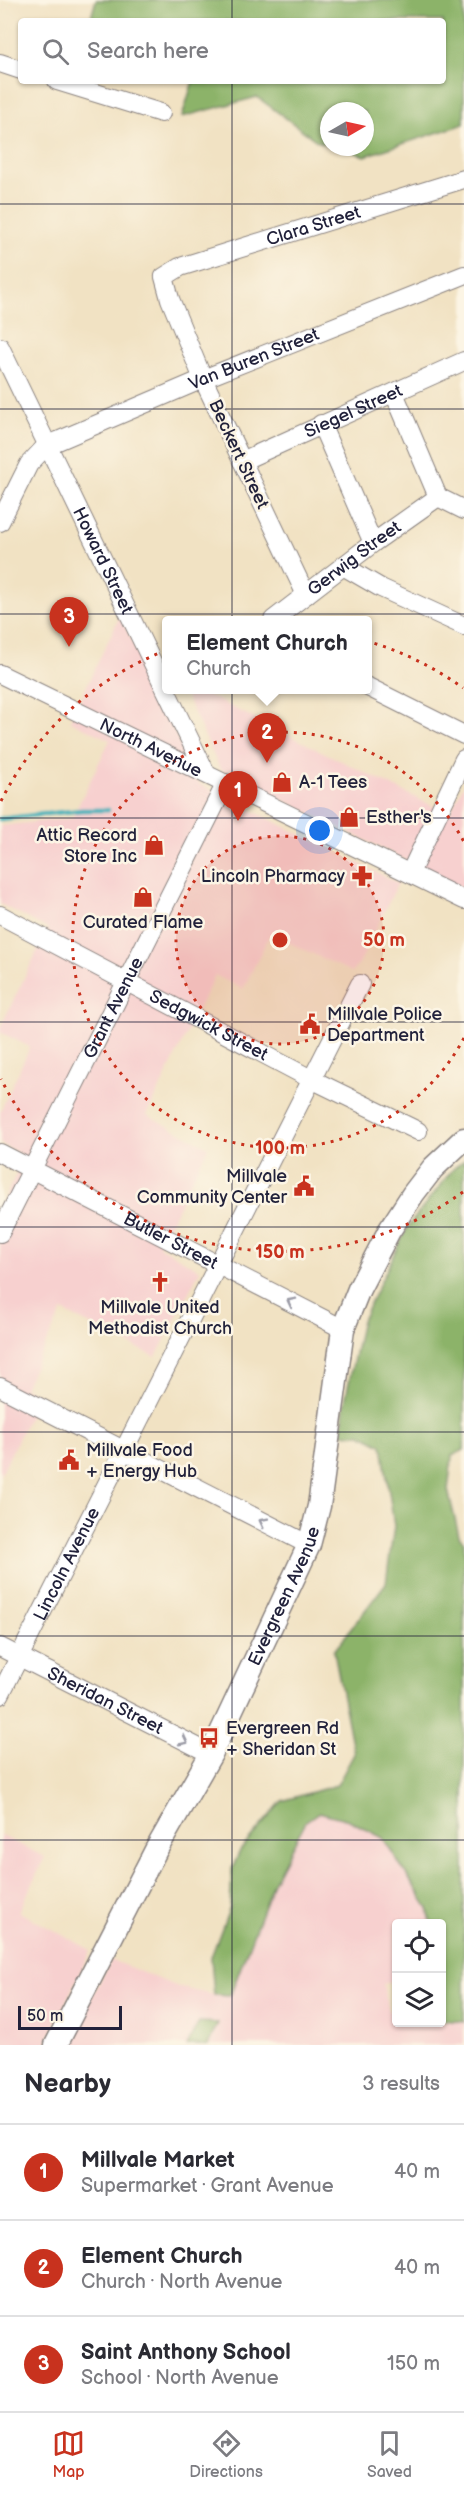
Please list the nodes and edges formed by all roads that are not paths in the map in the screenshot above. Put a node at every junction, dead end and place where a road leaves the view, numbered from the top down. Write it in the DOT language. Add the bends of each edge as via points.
graph roads {
  1 [pos="0,63"];
  2 [pos="18,69"];
  3 [pos="67,84"];
  4 [pos="161,113"];
  5 [pos="464,179"];
  6 [pos="464,275"];
  7 [pos="164,277"];
  8 [pos="0,347"];
  9 [pos="464,361"];
  10 [pos="203,378"];
  11 [pos="394,393"];
  12 [pos="321,424"];
  13 [pos="46,446"];
  14 [pos="242,461"];
  15 [pos="438,497"];
  16 [pos="464,510"];
  17 [pos="0,522"];
  18 [pos="373,543"];
  19 [pos="344,566"];
  20 [pos="306,595"];
  21 [pos="279,616"];
  22 [pos="464,626"];
  23 [pos="162,670"];
  24 [pos="0,674"];
  25 [pos="372,689"];
  26 [pos="174,694"];
  27 [pos="464,735"];
  28 [pos="464,759"];
  29 [pos="206,774"];
  30 [pos="226,783"];
  31 [pos="410,873"];
  32 [pos="464,900"];
  33 [pos="0,915"];
  34 [pos="126,981"];
  35 [pos="360,984"];
  36 [pos="311,1079"];
  37 [pos="418,1131"];
  38 [pos="464,1140"];
  39 [pos="0,1153"];
  40 [pos="32,1169"];
  41 [pos="0,1233"];
  42 [pos="217,1264"];
  43 [pos="343,1329"];
  44 [pos="0,1387"];
  45 [pos="123,1450"];
  46 [pos="309,1545"];
  47 [pos="0,1647"];
  48 [pos="19,1657"];
  49 [pos="0,1695"];
  50 [pos="211,1754"];
  51 [pos="56,2045"];
  1 -- 2 [label="street"];
  3 -- 4 [label="street"];
  5 -- 7 [label="street, Clara Street" via="180,267"];
  6 -- 10 [label="street, Van Buren Street"];
  7 -- 10 [label="street, Beckert Street"];
  8 -- 13 [label="street, Howard Street"];
  9 -- 11 [label="street, Siegel Street"];
  10 -- 13 [label="street, Van Buren Street"];
  10 -- 14 [label="street, Beckert Street"];
  11 -- 12 [label="street, Siegel Street"];
  11 -- 15 [label="street"];
  12 -- 14 [label="street, Siegel Street"];
  12 -- 18 [label="street"];
  13 -- 17 [label="street" via="30,464"];
  13 -- 23 [label="street, Howard Street"];
  14 -- 20 [label="street, Beckert Street"];
  15 -- 16 [label="street"];
  15 -- 18 [label="street, Gerwig Street"];
  18 -- 19 [label="street, Gerwig Street"];
  19 -- 20 [label="street, Gerwig Street"];
  19 -- 22 [label="street" via="381,588"];
  20 -- 21 [label="street, Gerwig Street"];
  24 -- 29 [label="street, North Avenue"];
  25 -- 27 [label="street"];
  26 -- 29 [label="street, Howard Street"];
  28 -- 31 [label="street"];
  29 -- 30 [label="street, North Avenue"];
  30 -- 31 [label="street, North Avenue"];
  30 -- 34 [label="street, Grant Avenue"];
  31 -- 32 [label="street, North Avenue"];
  33 -- 34 [label="street, Sedgwick Street"];
  34 -- 36 [label="street, Sedgwick Street"];
  34 -- 40 [label="street, Grant Avenue"];
  35 -- 36 [label="street, Lincoln Avenue"];
  36 -- 37 [label="street, Sedgwick Street"];
  36 -- 42 [label="street, Lincoln Avenue"];
  38 -- 43 [label="main road, Evergreen Avenue" via="433,1168 389,1231"];
  39 -- 40 [label="street, Butler Street"];
  40 -- 41 [label="street, Grant Avenue"];
  40 -- 42 [label="street, Butler Street"];
  43 -- 42 [label="street, Butler Street, one-way"];
  42 -- 45 [label="street, Lincoln Avenue"];
  43 -- 46 [label="main road, Evergreen Avenue" via="319,1506"];
  44 -- 45 [label="street"];
  46 -- 45 [label="street, one-way"];
  45 -- 48 [label="street, Lincoln Avenue"];
  46 -- 50 [label="main road, Evergreen Avenue"];
  47 -- 48 [label="street, Sheridan Street"];
  48 -- 49 [label="street, Lincoln Avenue"];
  48 -- 50 [label="street, Sheridan Street, one-way"];
  50 -- 51 [label="main road, Evergreen Avenue" via="156,1850"];
}
